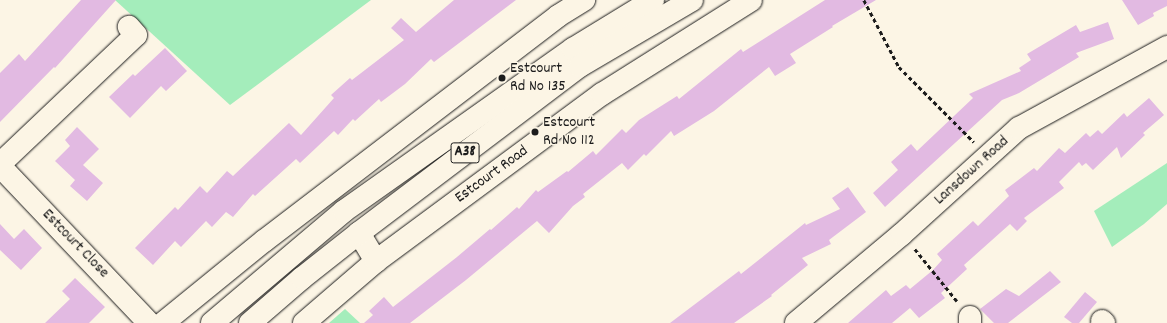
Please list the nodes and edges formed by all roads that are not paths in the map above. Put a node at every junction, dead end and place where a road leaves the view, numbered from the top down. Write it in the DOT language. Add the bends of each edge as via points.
graph roads {
  1 [pos="584,0"];
  2 [pos="653,0"];
  3 [pos="692,0"];
  4 [pos="751,0"];
  5 [pos="136,34"];
  6 [pos="1167,47"];
  7 [pos="0,165"];
  8 [pos="359,233"];
  9 [pos="264,241"];
  10 [pos="284,261"];
  11 [pos="376,261"];
  12 [pos="149,323"];
  13 [pos="163,323"];
  14 [pos="212,323"];
  15 [pos="250,323"];
  16 [pos="304,323"];
  17 [pos="796,323"];
  1 -- 9 [label="street" via="558,16"];
  2 -- 10 [label="street, A38" via="573,49 344,211"];
  3 -- 8 [label="street, Estcourt Road / A38" via="580,66"];
  4 -- 11 [label="street, Estcourt Road" via="602,94"];
  5 -- 7 [label="street, Estcourt Close"];
  6 -- 17 [label="street, Lansdown Road" via="1019,128 902,234"];
  7 -- 12 [label="street, Estcourt Close"];
  8 -- 11 [label="street"];
  8 -- 15 [label="street, Estcourt Road / A38"];
  9 -- 10 [label="street"];
  9 -- 13 [label="street"];
  10 -- 14 [label="street, A38"];
  11 -- 16 [label="street, Estcourt Road"];
}
